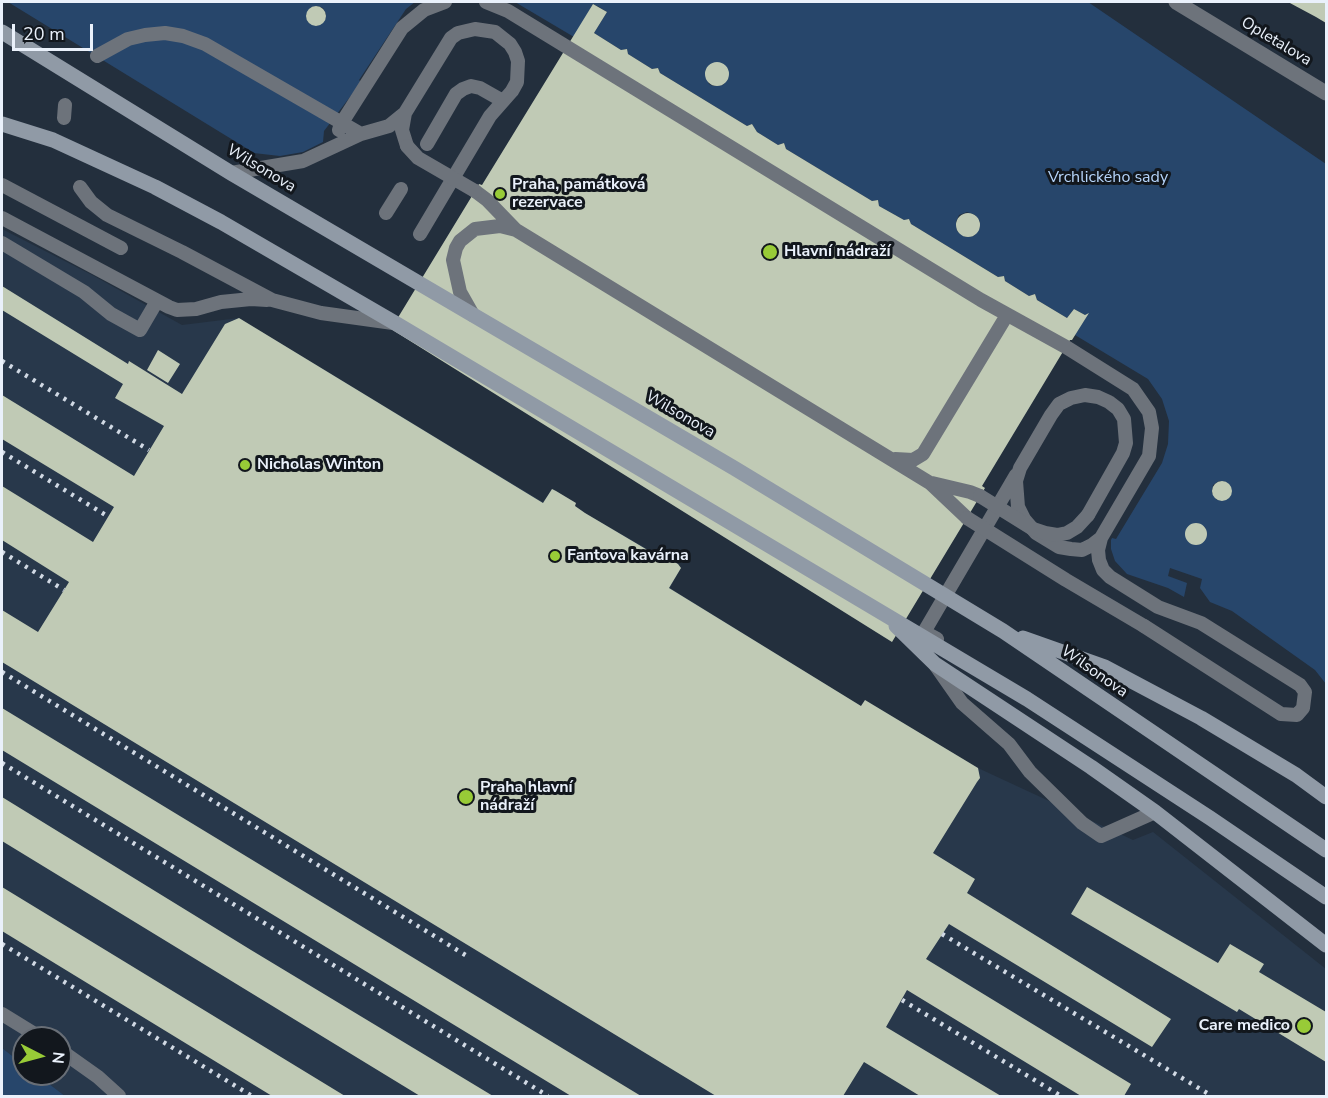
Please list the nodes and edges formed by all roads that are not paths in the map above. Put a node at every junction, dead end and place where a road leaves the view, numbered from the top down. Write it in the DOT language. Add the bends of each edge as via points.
graph roads {
  1 [pos="445,2"];
  2 [pos="486,2"];
  3 [pos="1176,2"];
  4 [pos="2,32"];
  5 [pos="97,56"];
  6 [pos="1326,93"];
  7 [pos="503,101"];
  8 [pos="405,113"];
  9 [pos="2,124"];
  10 [pos="341,124"];
  11 [pos="361,134"];
  12 [pos="427,144"];
  13 [pos="335,146"];
  14 [pos="231,173"];
  15 [pos="2,185"];
  16 [pos="80,187"];
  17 [pos="400,189"];
  18 [pos="386,213"];
  19 [pos="2,218"];
  20 [pos="516,230"];
  21 [pos="420,234"];
  22 [pos="2,243"];
  23 [pos="121,248"];
  24 [pos="272,300"];
  25 [pos="156,301"];
  26 [pos="473,315"];
  27 [pos="1007,315"];
  28 [pos="395,323"];
  29 [pos="884,455"];
  30 [pos="1020,468"];
  31 [pos="930,483"];
  32 [pos="1101,538"];
  33 [pos="878,608"];
  34 [pos="1003,631"];
  35 [pos="977,662"];
  36 [pos="935,664"];
  37 [pos="1326,797"];
  38 [pos="1155,812"];
  39 [pos="1326,850"];
  40 [pos="1326,897"];
  41 [pos="1326,945"];
  42 [pos="2,1014"];
  43 [pos="22,1026"];
  44 [pos="72,1059"];
  45 [pos="119,1096"];
  1 -- 10 [label="lane" via="424,10 402,28"];
  2 -- 27 [label="lane" via="508,11"];
  3 -- 6 [label="street, Opletalova"];
  4 -- 14 [label="main road, Wilsonova"];
  5 -- 10 [label="lane" via="128,39 145,35 183,36 205,44"];
  7 -- 8 [label="lane" via="517,82 515,51 495,32 475,29 451,38"];
  7 -- 12 [label="lane" via="480,88 463,88"];
  7 -- 21 [label="lane" via="490,116"];
  8 -- 11 [label="lane" via="389,126"];
  8 -- 20 [label="lane, bridge" via="402,130 412,153 475,191"];
  9 -- 28 [label="main road" via="53,140 155,187"];
  10 -- 11 [label="lane"];
  10 -- 13 [label="lane"];
  11 -- 13 [label="lane"];
  13 -- 14 [label="lane" via="303,161"];
  14 -- 26 [label="main road, Wilsonova"];
  15 -- 23 [label="lane"];
  16 -- 24 [label="lane" via="107,215"];
  17 -- 18 [label="lane"];
  19 -- 25 [label="lane"];
  20 -- 26 [label="lane" via="501,226 475,229 456,248 453,260 460,292"];
  20 -- 29 [label="lane"];
  22 -- 25 [label="lane" via="140,330"];
  24 -- 25 [label="lane" via="222,302 187,310"];
  24 -- 28 [label="lane" via="321,314"];
  26 -- 34 [label="main road, Wilsonova"];
  27 -- 29 [label="lane" via="922,454 909,461"];
  27 -- 32 [label="lane" via="1133,389 1149,412 1149,456"];
  28 -- 33 [label="main road"];
  29 -- 31 [label="lane"];
  30 -- 31 [label="lane, bridge" via="1051,415 1071,398 1098,397 1118,409 1124,419 1123,453 1088,515 1067,532 1044,533 980,496"];
  30 -- 32 [label="lane" via="1016,481 1018,507 1036,533 1059,547 1082,550"];
  30 -- 35 [label="lane" via="924,632"];
  31 -- 32 [label="lane, bridge" via="967,518 1281,714 1297,715 1304,708 1305,692 1300,685 1201,623 1158,607 1110,577 1099,560"];
  33 -- 36 [label="main road"];
  33 -- 40 [label="main road" via="1027,699"];
  34 -- 37 [label="main road" via="1105,667 1201,718"];
  34 -- 39 [label="main road, Wilsonova"];
  36 -- 38 [label="main road"];
  36 -- 38 [label="lane" via="962,703 1009,744 1030,772 1082,823 1101,836"];
  38 -- 41 [label="main road"];
  42 -- 43 [label="lane"];
  44 -- 45 [label="lane"];
}
